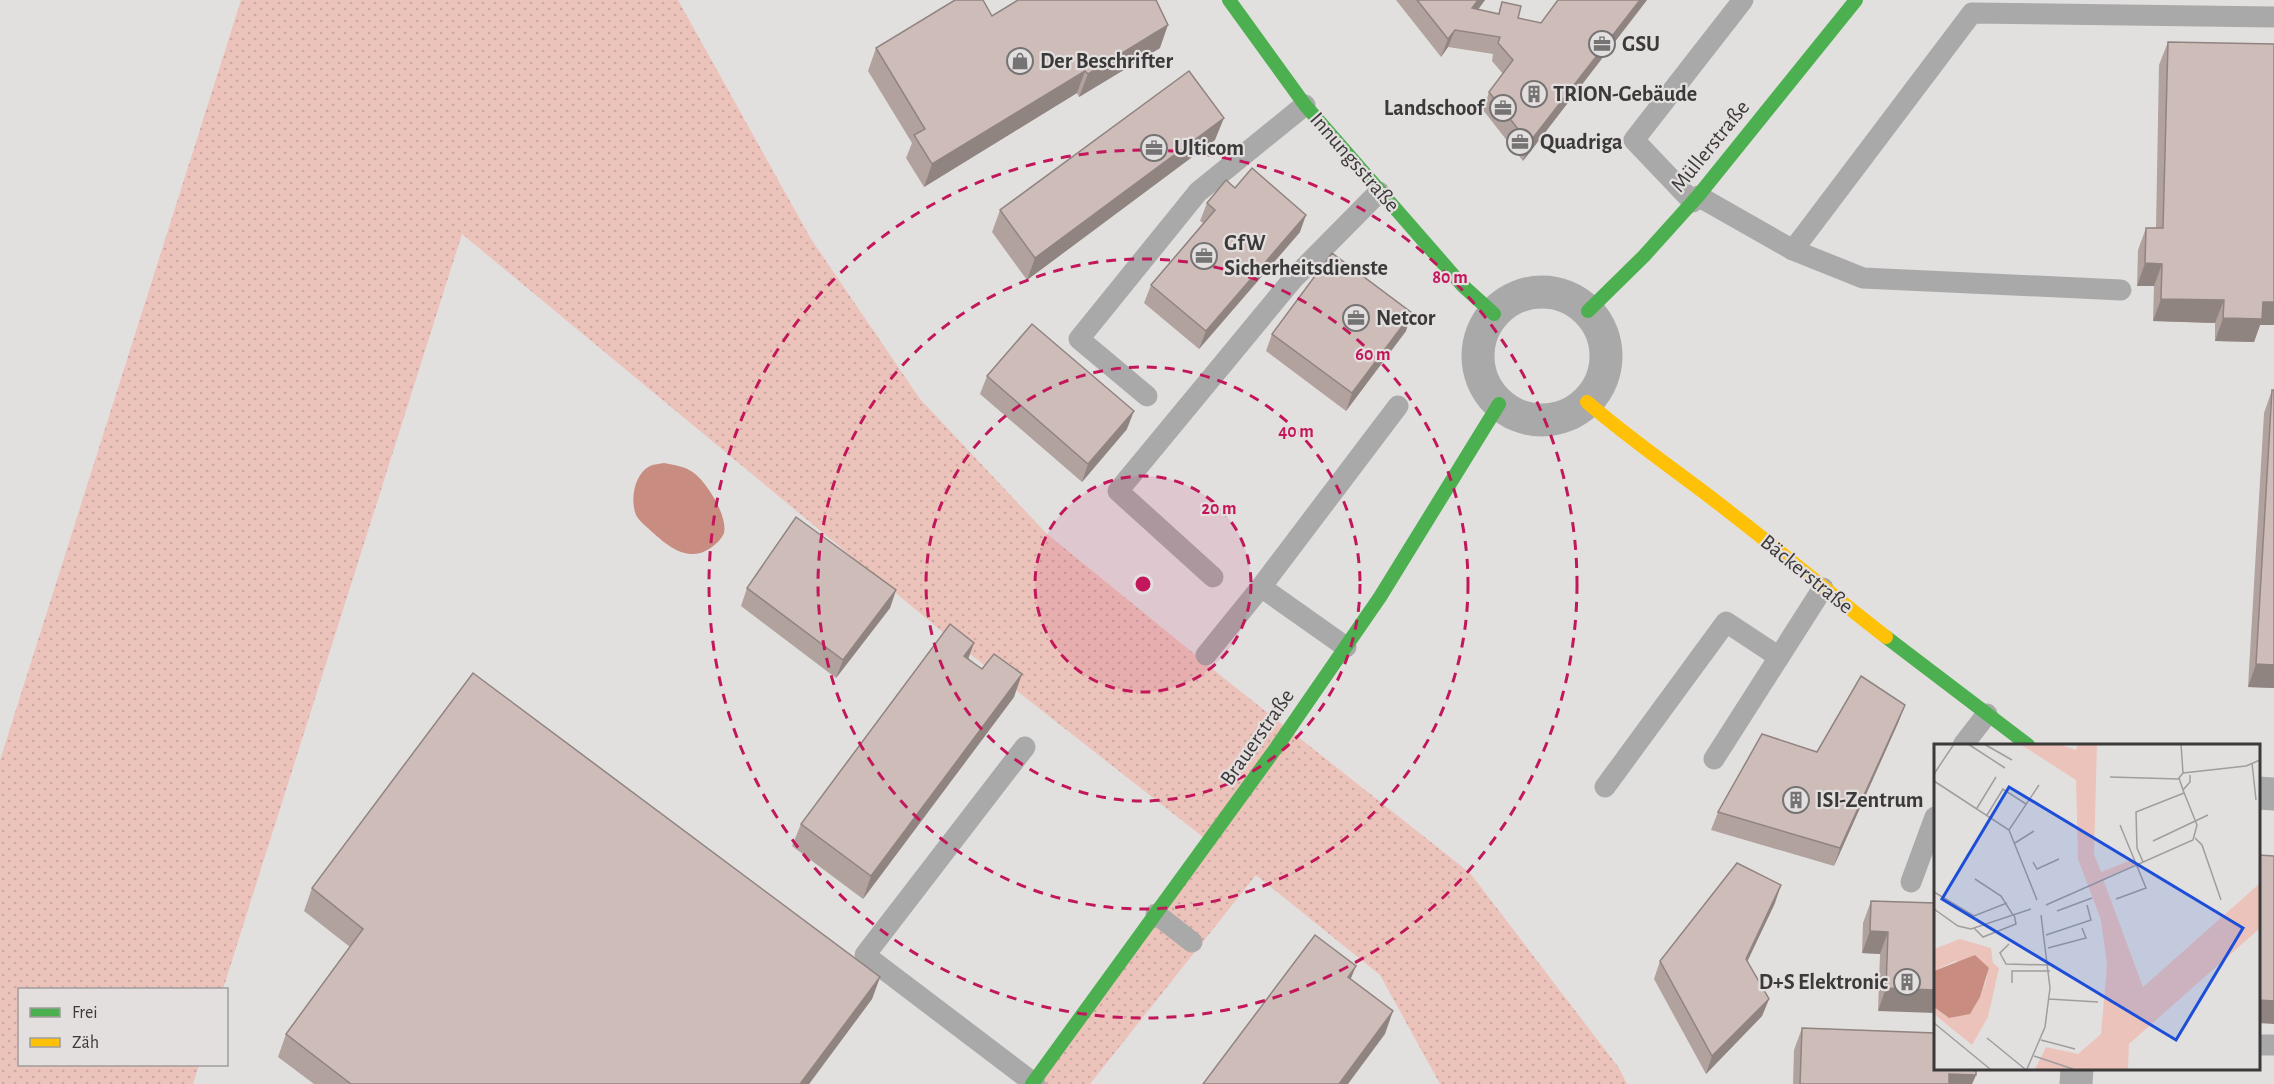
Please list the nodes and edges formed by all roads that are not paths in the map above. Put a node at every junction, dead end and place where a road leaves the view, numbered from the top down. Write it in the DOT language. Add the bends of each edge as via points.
graph roads {
  1 [pos="1229,0"];
  2 [pos="1743,0"];
  3 [pos="1856,0"];
  4 [pos="2274,17"];
  5 [pos="1305,105"];
  6 [pos="1379,192"];
  7 [pos="1695,199"];
  8 [pos="1793,250"];
  9 [pos="2121,290"];
  10 [pos="1588,311"];
  11 [pos="1494,314"];
  12 [pos="1148,396"];
  13 [pos="1587,402"];
  14 [pos="1499,404"];
  15 [pos="1398,406"];
  16 [pos="1213,577"];
  17 [pos="1261,587"];
  18 [pos="1823,588"];
  19 [pos="1346,647"];
  20 [pos="1206,655"];
  21 [pos="1779,657"];
  22 [pos="1987,714"];
  23 [pos="1965,744"];
  24 [pos="2027,744"];
  25 [pos="1025,747"];
  26 [pos="1714,759"];
  27 [pos="1605,787"];
  28 [pos="2259,793"];
  29 [pos="2274,794"];
  30 [pos="1934,820"];
  31 [pos="1911,882"];
  32 [pos="1156,914"];
  33 [pos="1192,942"];
  34 [pos="2077,1069"];
  35 [pos="1034,1084"];
  36 [pos="2076,1084"];
  1 -- 5 [label="street, Innungsstraße"];
  2 -- 7 [label="lane" via="1634,140"];
  3 -- 7 [label="street, Müllerstraße"];
  4 -- 8 [label="lane" via="1972,13"];
  5 -- 6 [label="street, Innungsstraße"];
  5 -- 12 [label="lane" via="1198,192 1079,339"];
  6 -- 11 [label="street, Innungsstraße" via="1462,285"];
  6 -- 16 [label="lane" via="1293,279 1118,491"];
  7 -- 8 [label="lane"];
  7 -- 10 [label="street, Müllerstraße"];
  8 -- 9 [label="lane" via="1863,278"];
  10 -- 11 [label="street" via="1566,296 1540,291 1515,298"];
  10 -- 13 [label="street" via="1602,332 1607,356 1601,381"];
  11 -- 14 [label="street" via="1481,335 1478,360 1484,384"];
  13 -- 14 [label="street" via="1567,415 1544,420 1520,416"];
  13 -- 18 [label="street, Bäckerstraße"];
  14 -- 19 [label="street, Brauerstraße"];
  15 -- 17 [label="lane"];
  17 -- 19 [label="lane"];
  17 -- 20 [label="lane"];
  18 -- 21 [label="lane"];
  18 -- 22 [label="street, Bäckerstraße"];
  19 -- 32 [label="street, Brauerstraße"];
  21 -- 26 [label="lane"];
  21 -- 27 [label="lane" via="1726,622"];
  22 -- 23 [label="lane"];
  22 -- 24 [label="street, Bäckerstraße"];
  25 -- 35 [label="lane" via="865,955"];
  28 -- 29 [label="street"];
  30 -- 31 [label="lane"];
  32 -- 33 [label="lane"];
  32 -- 35 [label="street, Brauerstraße"];
  34 -- 36 [label="street"];
}
